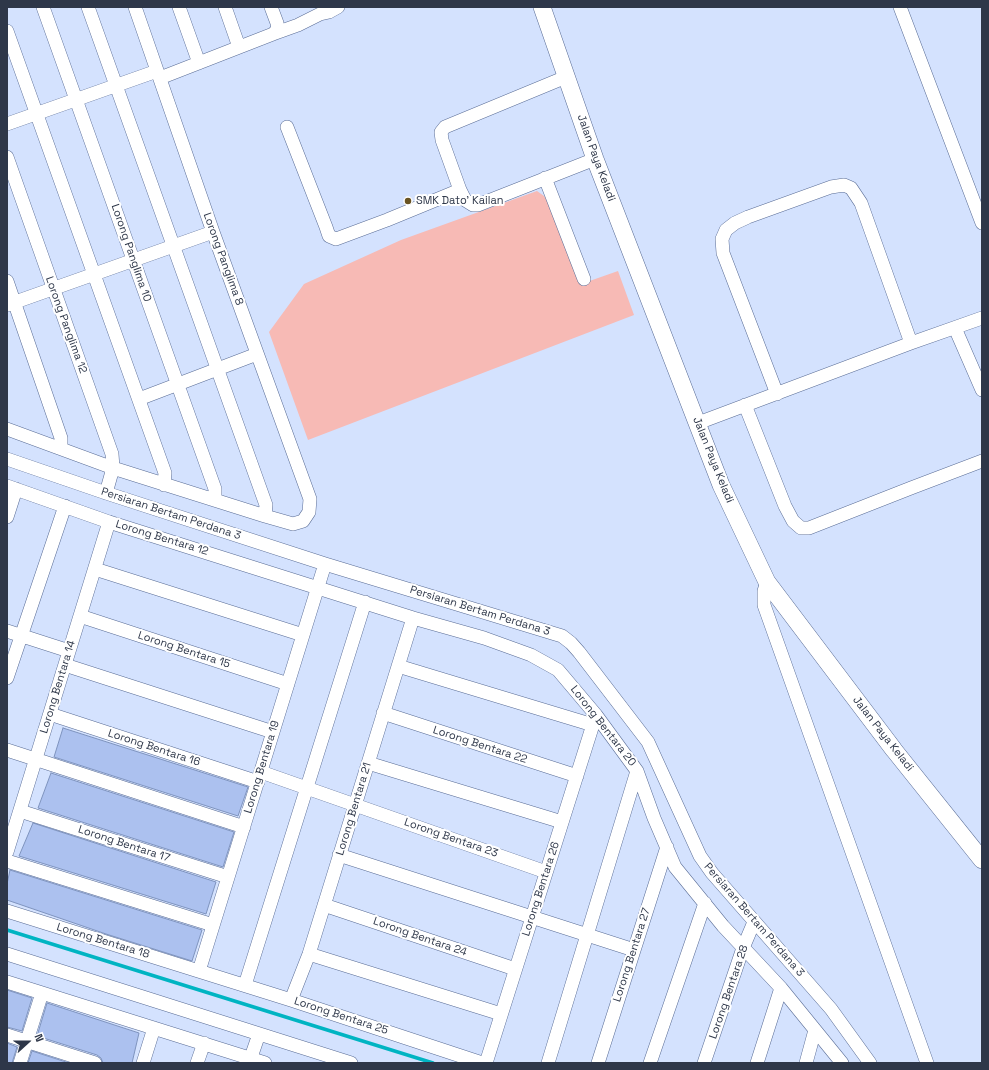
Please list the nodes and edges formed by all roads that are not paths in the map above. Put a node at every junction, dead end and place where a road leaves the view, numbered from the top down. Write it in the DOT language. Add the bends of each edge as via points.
graph roads {
  1 [pos="44,7"];
  2 [pos="88,7"];
  3 [pos="135,7"];
  4 [pos="179,7"];
  5 [pos="225,7"];
  6 [pos="272,7"];
  7 [pos="338,7"];
  8 [pos="542,7"];
  9 [pos="900,7"];
  10 [pos="7,31"];
  11 [pos="273,34"];
  12 [pos="239,47"];
  13 [pos="199,63"];
  14 [pos="159,75"];
  15 [pos="566,77"];
  16 [pos="117,86"];
  17 [pos="77,100"];
  18 [pos="36,114"];
  19 [pos="7,124"];
  20 [pos="288,127"];
  21 [pos="7,157"];
  22 [pos="595,158"];
  23 [pos="545,178"];
  24 [pos="460,190"];
  25 [pos="982,222"];
  26 [pos="213,232"];
  27 [pos="174,246"];
  28 [pos="134,260"];
  29 [pos="94,274"];
  30 [pos="584,279"];
  31 [pos="7,281"];
  32 [pos="54,289"];
  33 [pos="11,304"];
  34 [pos="982,318"];
  35 [pos="955,328"];
  36 [pos="911,343"];
  37 [pos="257,354"];
  38 [pos="218,369"];
  39 [pos="177,384"];
  40 [pos="982,390"];
  41 [pos="777,394"];
  42 [pos="138,399"];
  43 [pos="745,406"];
  44 [pos="698,423"];
  45 [pos="7,429"];
  46 [pos="61,448"];
  47 [pos="7,459"];
  48 [pos="982,461"];
  49 [pos="114,468"];
  50 [pos="164,485"];
  51 [pos="12,487"];
  52 [pos="106,493"];
  53 [pos="215,500"];
  54 [pos="65,506"];
  55 [pos="265,516"];
  56 [pos="7,517"];
  57 [pos="109,522"];
  58 [pos="325,564"];
  59 [pos="95,569"];
  60 [pos="767,582"];
  61 [pos="318,587"];
  62 [pos="365,602"];
  63 [pos="80,616"];
  64 [pos="413,618"];
  65 [pos="7,632"];
  66 [pos="304,635"];
  67 [pos="20,636"];
  68 [pos="69,651"];
  69 [pos="65,665"];
  70 [pos="398,666"];
  71 [pos="7,678"];
  72 [pos="288,684"];
  73 [pos="383,713"];
  74 [pos="50,714"];
  75 [pos="595,720"];
  76 [pos="273,732"];
  77 [pos="7,750"];
  78 [pos="36,760"];
  79 [pos="368,763"];
  80 [pos="637,771"];
  81 [pos="577,776"];
  82 [pos="259,777"];
  83 [pos="307,788"];
  84 [pos="355,805"];
  85 [pos="20,811"];
  86 [pos="562,822"];
  87 [pos="244,827"];
  88 [pos="667,847"];
  89 [pos="7,852"];
  90 [pos="339,855"];
  91 [pos="982,860"];
  92 [pos="7,861"];
  93 [pos="546,872"];
  94 [pos="228,877"];
  95 [pos="704,903"];
  96 [pos="324,905"];
  97 [pos="7,911"];
  98 [pos="532,917"];
  99 [pos="754,922"];
  100 [pos="213,925"];
  101 [pos="587,935"];
  102 [pos="744,948"];
  103 [pos="634,950"];
  104 [pos="7,954"];
  105 [pos="309,954"];
  106 [pos="515,969"];
  107 [pos="199,971"];
  108 [pos="7,982"];
  109 [pos="245,985"];
  110 [pos="781,988"];
  111 [pos="42,993"];
  112 [pos="291,1000"];
  113 [pos="501,1014"];
  114 [pos="154,1028"];
  115 [pos="815,1030"];
  116 [pos="259,1034"];
  117 [pos="7,1035"];
  118 [pos="27,1041"];
  119 [pos="204,1043"];
  120 [pos="250,1061"];
  121 [pos="20,1063"];
  122 [pos="96,1063"];
  123 [pos="143,1063"];
  124 [pos="197,1063"];
  125 [pos="265,1063"];
  126 [pos="351,1063"];
  127 [pos="482,1063"];
  128 [pos="486,1063"];
  129 [pos="548,1063"];
  130 [pos="598,1063"];
  131 [pos="650,1063"];
  132 [pos="704,1063"];
  133 [pos="757,1063"];
  134 [pos="806,1063"];
  135 [pos="842,1063"];
  136 [pos="870,1063"];
  137 [pos="928,1063"];
  1 -- 17 [label="street, Lorong Panglima 10"];
  2 -- 16 [label="street"];
  3 -- 14 [label="street, Lorong Panglima 8"];
  4 -- 13 [label="street"];
  5 -- 12 [label="street"];
  6 -- 11 [label="street" via="278,29"];
  7 -- 11 [label="street"];
  8 -- 15 [label="main road, Jalan Paya Keladi"];
  9 -- 25 [label="street"];
  10 -- 18 [label="street"];
  11 -- 12 [label="street"];
  12 -- 13 [label="street"];
  13 -- 14 [label="street"];
  14 -- 16 [label="street"];
  14 -- 26 [label="street, Lorong Panglima 8"];
  15 -- 22 [label="main road, Jalan Paya Keladi"];
  15 -- 24 [label="street" via="445,127 441,132 442,140"];
  16 -- 17 [label="street"];
  16 -- 27 [label="street"];
  17 -- 18 [label="street"];
  17 -- 28 [label="street, Lorong Panglima 10"];
  18 -- 19 [label="street"];
  18 -- 29 [label="street"];
  20 -- 24 [label="street" via="329,236 336,239"];
  21 -- 32 [label="street, Lorong Panglima 12"];
  22 -- 23 [label="street"];
  22 -- 44 [label="main road, Jalan Paya Keladi"];
  23 -- 24 [label="street" via="478,205 465,200"];
  23 -- 30 [label="street"];
  26 -- 27 [label="street"];
  26 -- 37 [label="street, Lorong Panglima 8"];
  27 -- 28 [label="street"];
  27 -- 38 [label="street"];
  28 -- 29 [label="street"];
  28 -- 39 [label="street, Lorong Panglima 10"];
  29 -- 32 [label="street"];
  29 -- 42 [label="street"];
  31 -- 33 [label="street"];
  32 -- 33 [label="street"];
  32 -- 49 [label="street, Lorong Panglima 12" via="112,454"];
  33 -- 46 [label="street" via="61,438"];
  34 -- 35 [label="street"];
  35 -- 36 [label="street"];
  35 -- 40 [label="street"];
  36 -- 41 [label="street"];
  36 -- 41 [label="street" via="861,203 851,188 844,185 831,187 748,217 726,230 722,239 723,253"];
  37 -- 38 [label="street"];
  37 -- 55 [label="street, Lorong Panglima 8" via="310,500 309,512 303,521 293,524"];
  38 -- 39 [label="street"];
  38 -- 55 [label="street" via="266,505"];
  39 -- 42 [label="street"];
  39 -- 53 [label="street, Lorong Panglima 10" via="215,489"];
  41 -- 43 [label="street"];
  42 -- 50 [label="street" via="165,473"];
  43 -- 44 [label="street"];
  43 -- 48 [label="street" via="790,516 796,526 801,528 810,528"];
  44 -- 60 [label="main road, Jalan Paya Keladi" via="721,485"];
  45 -- 46 [label="street"];
  46 -- 49 [label="street"];
  47 -- 52 [label="street, Persiaran Bertam Perdana 3"];
  49 -- 50 [label="street"];
  49 -- 52 [label="street, Lorong Panglima 12"];
  50 -- 53 [label="street"];
  51 -- 54 [label="street, Lorong Bentara 12"];
  51 -- 56 [label="street"];
  52 -- 58 [label="street, Persiaran Bertam Perdana 3"];
  53 -- 55 [label="street"];
  54 -- 57 [label="street, Lorong Bentara 12"];
  54 -- 67 [label="street"];
  57 -- 59 [label="street, Lorong Bentara 14"];
  57 -- 61 [label="street, Lorong Bentara 12"];
  58 -- 61 [label="street, Lorong Bentara 19"];
  58 -- 99 [label="street, Persiaran Bertam Perdana 3" via="550,631 571,643 648,742 700,856"];
  59 -- 63 [label="street, Lorong Bentara 14"];
  59 -- 66 [label="street"];
  60 -- 91 [label="main road, Jalan Paya Keladi"];
  60 -- 137 [label="street" via="764,605"];
  61 -- 62 [label="street, Lorong Bentara 20"];
  61 -- 66 [label="street, Lorong Bentara 19"];
  62 -- 64 [label="street, Lorong Bentara 20"];
  62 -- 83 [label="street"];
  63 -- 68 [label="street, Lorong Bentara 14"];
  63 -- 72 [label="street, Lorong Bentara 15"];
  64 -- 70 [label="street, Lorong Bentara 21"];
  64 -- 75 [label="street, Lorong Bentara 20" via="484,638 531,655 558,670"];
  65 -- 67 [label="street"];
  66 -- 72 [label="street, Lorong Bentara 19"];
  67 -- 68 [label="street"];
  67 -- 71 [label="street"];
  68 -- 69 [label="street, Lorong Bentara 14"];
  69 -- 74 [label="street, Lorong Bentara 14"];
  69 -- 76 [label="street"];
  70 -- 73 [label="street, Lorong Bentara 21"];
  70 -- 75 [label="street"];
  72 -- 76 [label="street, Lorong Bentara 19"];
  73 -- 79 [label="street, Lorong Bentara 21"];
  73 -- 81 [label="street, Lorong Bentara 22"];
  74 -- 78 [label="street, Lorong Bentara 14"];
  74 -- 82 [label="street, Lorong Bentara 16"];
  75 -- 80 [label="street, Lorong Bentara 20"];
  75 -- 81 [label="street, Lorong Bentara 26"];
  76 -- 82 [label="street, Lorong Bentara 19"];
  77 -- 78 [label="street"];
  78 -- 85 [label="street, Lorong Bentara 14"];
  78 -- 87 [label="street"];
  79 -- 84 [label="street, Lorong Bentara 21"];
  79 -- 86 [label="street"];
  80 -- 88 [label="street, Lorong Bentara 20"];
  80 -- 101 [label="street"];
  81 -- 86 [label="street, Lorong Bentara 26"];
  82 -- 83 [label="street, Lorong Bentara 16"];
  82 -- 87 [label="street, Lorong Bentara 19"];
  83 -- 84 [label="street, Lorong Bentara 23"];
  83 -- 109 [label="street"];
  84 -- 90 [label="street, Lorong Bentara 21"];
  84 -- 93 [label="street, Lorong Bentara 23"];
  85 -- 89 [label="street, Lorong Bentara 14"];
  85 -- 94 [label="street, Lorong Bentara 17"];
  86 -- 93 [label="street, Lorong Bentara 26"];
  87 -- 94 [label="street, Lorong Bentara 19"];
  88 -- 95 [label="street, Lorong Bentara 20" via="675,867"];
  88 -- 103 [label="street, Lorong Bentara 27"];
  90 -- 96 [label="street, Lorong Bentara 21"];
  90 -- 98 [label="street"];
  92 -- 100 [label="street"];
  93 -- 98 [label="street, Lorong Bentara 26"];
  94 -- 100 [label="street, Lorong Bentara 19"];
  95 -- 102 [label="street, Lorong Bentara 20"];
  95 -- 131 [label="street"];
  96 -- 105 [label="street, Lorong Bentara 21"];
  96 -- 106 [label="street, Lorong Bentara 24"];
  97 -- 107 [label="street, Lorong Bentara 18"];
  98 -- 101 [label="street"];
  98 -- 106 [label="street, Lorong Bentara 26"];
  99 -- 102 [label="street, Lorong Bentara 28"];
  99 -- 136 [label="street, Persiaran Bertam Perdana 3" via="831,1009"];
  100 -- 107 [label="street, Lorong Bentara 19"];
  101 -- 103 [label="street"];
  101 -- 129 [label="street"];
  102 -- 110 [label="street, Lorong Bentara 20"];
  102 -- 132 [label="street, Lorong Bentara 28"];
  103 -- 130 [label="street, Lorong Bentara 27"];
  104 -- 116 [label="street"];
  105 -- 112 [label="street, Lorong Bentara 21"];
  105 -- 113 [label="street"];
  106 -- 113 [label="street, Lorong Bentara 26"];
  107 -- 109 [label="street, Lorong Bentara 25"];
  108 -- 111 [label="street"];
  109 -- 112 [label="street, Lorong Bentara 25"];
  110 -- 115 [label="street, Lorong Bentara 20"];
  110 -- 133 [label="street"];
  111 -- 114 [label="street"];
  111 -- 118 [label="street"];
  112 -- 127 [label="street, Lorong Bentara 25"];
  113 -- 128 [label="street, Lorong Bentara 26"];
  114 -- 119 [label="street"];
  114 -- 123 [label="street"];
  115 -- 134 [label="street"];
  115 -- 135 [label="street, Lorong Bentara 20"];
  116 -- 120 [label="street"];
  116 -- 126 [label="street"];
  117 -- 118 [label="street"];
  118 -- 121 [label="street"];
  118 -- 122 [label="street"];
  119 -- 120 [label="street"];
  119 -- 124 [label="street"];
  120 -- 125 [label="street"];
}
